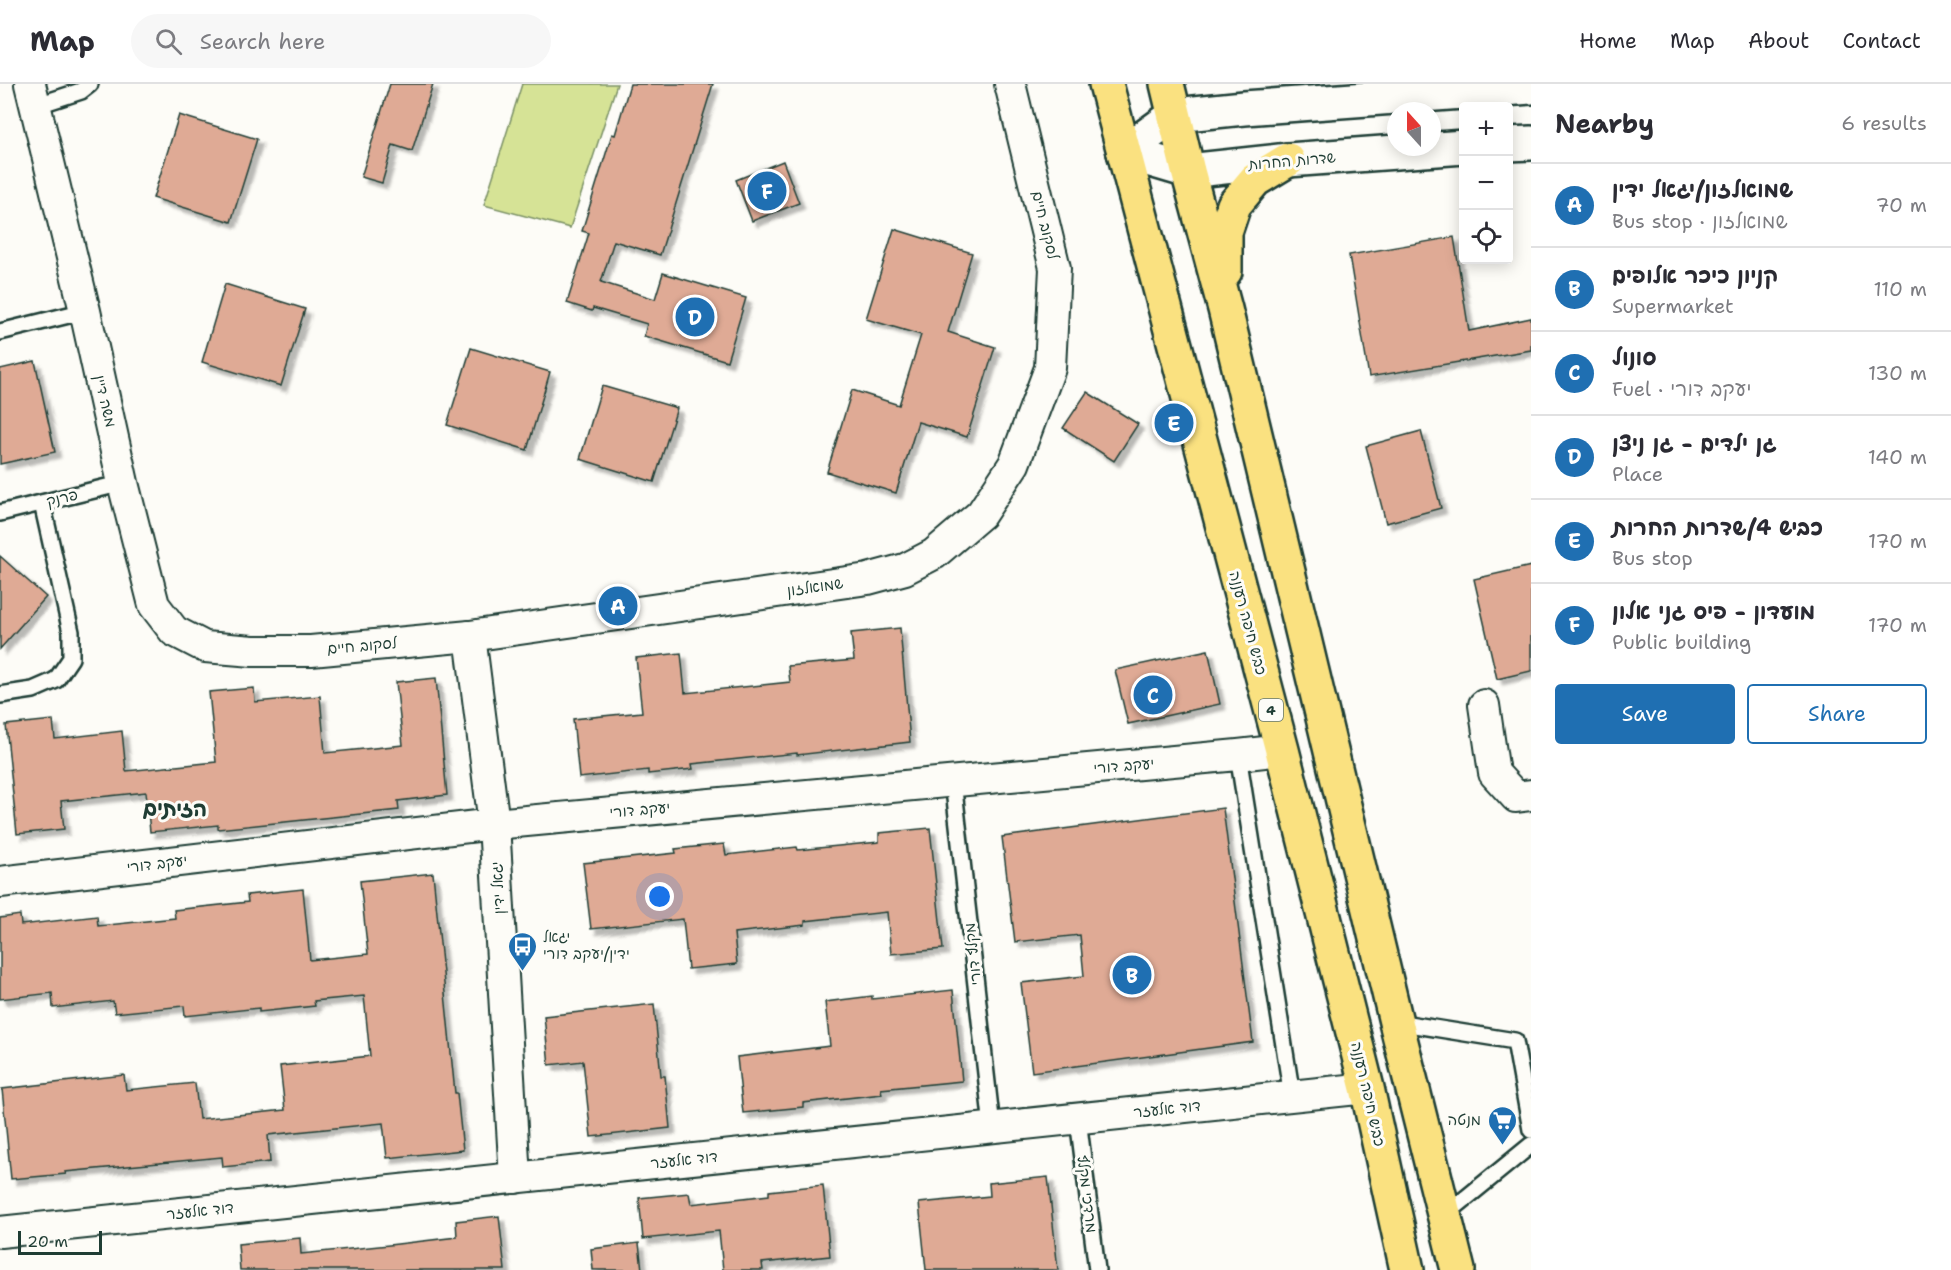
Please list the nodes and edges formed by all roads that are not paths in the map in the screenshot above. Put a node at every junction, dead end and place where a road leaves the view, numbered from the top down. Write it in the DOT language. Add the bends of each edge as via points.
graph roads {
  1 [pos="90,84"];
  2 [pos="1010,84"];
  3 [pos="1106,84"];
  4 [pos="1167,84"];
  5 [pos="1531,87"];
  6 [pos="33,95"];
  7 [pos="1175,115"];
  8 [pos="1531,142"];
  9 [pos="1513,144"];
  10 [pos="1459,147"];
  11 [pos="1124,152"];
  12 [pos="1288,160"];
  13 [pos="1188,171"];
  14 [pos="1225,309"];
  15 [pos="85,311"];
  16 [pos="0,332"];
  17 [pos="1050,368"];
  18 [pos="123,483"];
  19 [pos="42,503"];
  20 [pos="0,513"];
  21 [pos="470,636"];
  22 [pos="253,651"];
  23 [pos="0,695"];
  24 [pos="1484,705"];
  25 [pos="1282,750"];
  26 [pos="1238,756"];
  27 [pos="953,782"];
  28 [pos="1531,795"];
  29 [pos="494,824"];
  30 [pos="0,882"];
  31 [pos="1396,1022"];
  32 [pos="1367,1088"];
  33 [pos="1292,1096"];
  34 [pos="1078,1119"];
  35 [pos="992,1127"];
  36 [pos="1531,1130"];
  37 [pos="1531,1144"];
  38 [pos="515,1178"];
  39 [pos="1444,1216"];
  40 [pos="0,1232"];
  41 [pos="1097,1270"];
  42 [pos="1407,1270"];
  43 [pos="1458,1270"];
  1 -- 6 [label="lane" via="81,92"];
  2 -- 17 [label="street, לסקוב חיים" via="1055,268"];
  3 -- 11 [label="highway, כביש חיפה רעננה / 4"];
  4 -- 7 [label="highway"];
  5 -- 7 [label="main road"];
  6 -- 15 [label="street, משה דיין"];
  7 -- 11 [label="main road"];
  7 -- 13 [label="highway"];
  8 -- 9 [label="main road"];
  10 -- 12 [label="main road, שדרות החרות"];
  11 -- 13 [label="main road, שדרות החרות"];
  11 -- 25 [label="highway, כביש חיפה רעננה / 4"];
  12 -- 13 [label="main road, שדרות החרות"];
  12 -- 14 [label="highway" via="1255,180 1234,204 1225,232"];
  13 -- 14 [label="highway"];
  14 -- 31 [label="highway"];
  15 -- 16 [label="lane"];
  15 -- 18 [label="street, משה דיין"];
  17 -- 21 [label="street, שמואלזון" via="1014,464 981,514 934,554 905,569 868,579"];
  18 -- 19 [label="lane, פרנק"];
  18 -- 22 [label="street, משה דיין" via="154,605 174,631 205,647"];
  19 -- 20 [label="lane, פרנק"];
  19 -- 23 [label="lane" via="71,632 71,658 56,680 33,690"];
  21 -- 22 [label="street, לסקוב חיים" via="311,651"];
  21 -- 29 [label="street, יגאל ידין"];
  24 -- 28 [label="street" via="1494,773 1516,797"];
  25 -- 26 [label="street, יעקב דורי"];
  25 -- 32 [label="highway, כביש חיפה רעננה / 4"];
  26 -- 27 [label="street, יעקב דורי"];
  26 -- 33 [label="lane"];
  27 -- 29 [label="street, יעקב דורי"];
  27 -- 35 [label="lane, מקלף דורי"];
  29 -- 30 [label="street, יעקב דורי"];
  29 -- 38 [label="street, יגאל ידין"];
  31 -- 36 [label="lane" via="1515,1041"];
  31 -- 39 [label="highway"];
  32 -- 33 [label="street, דוד אלעזר"];
  32 -- 42 [label="highway, כביש חיפה רעננה / 4"];
  33 -- 34 [label="street, דוד אלעזר"];
  34 -- 35 [label="street, דוד אלעזר"];
  34 -- 41 [label="lane, מרדכי מקלף"];
  35 -- 38 [label="street, דוד אלעזר"];
  37 -- 39 [label="lane"];
  38 -- 40 [label="street, דוד אלעזר"];
  39 -- 43 [label="highway"];
}
